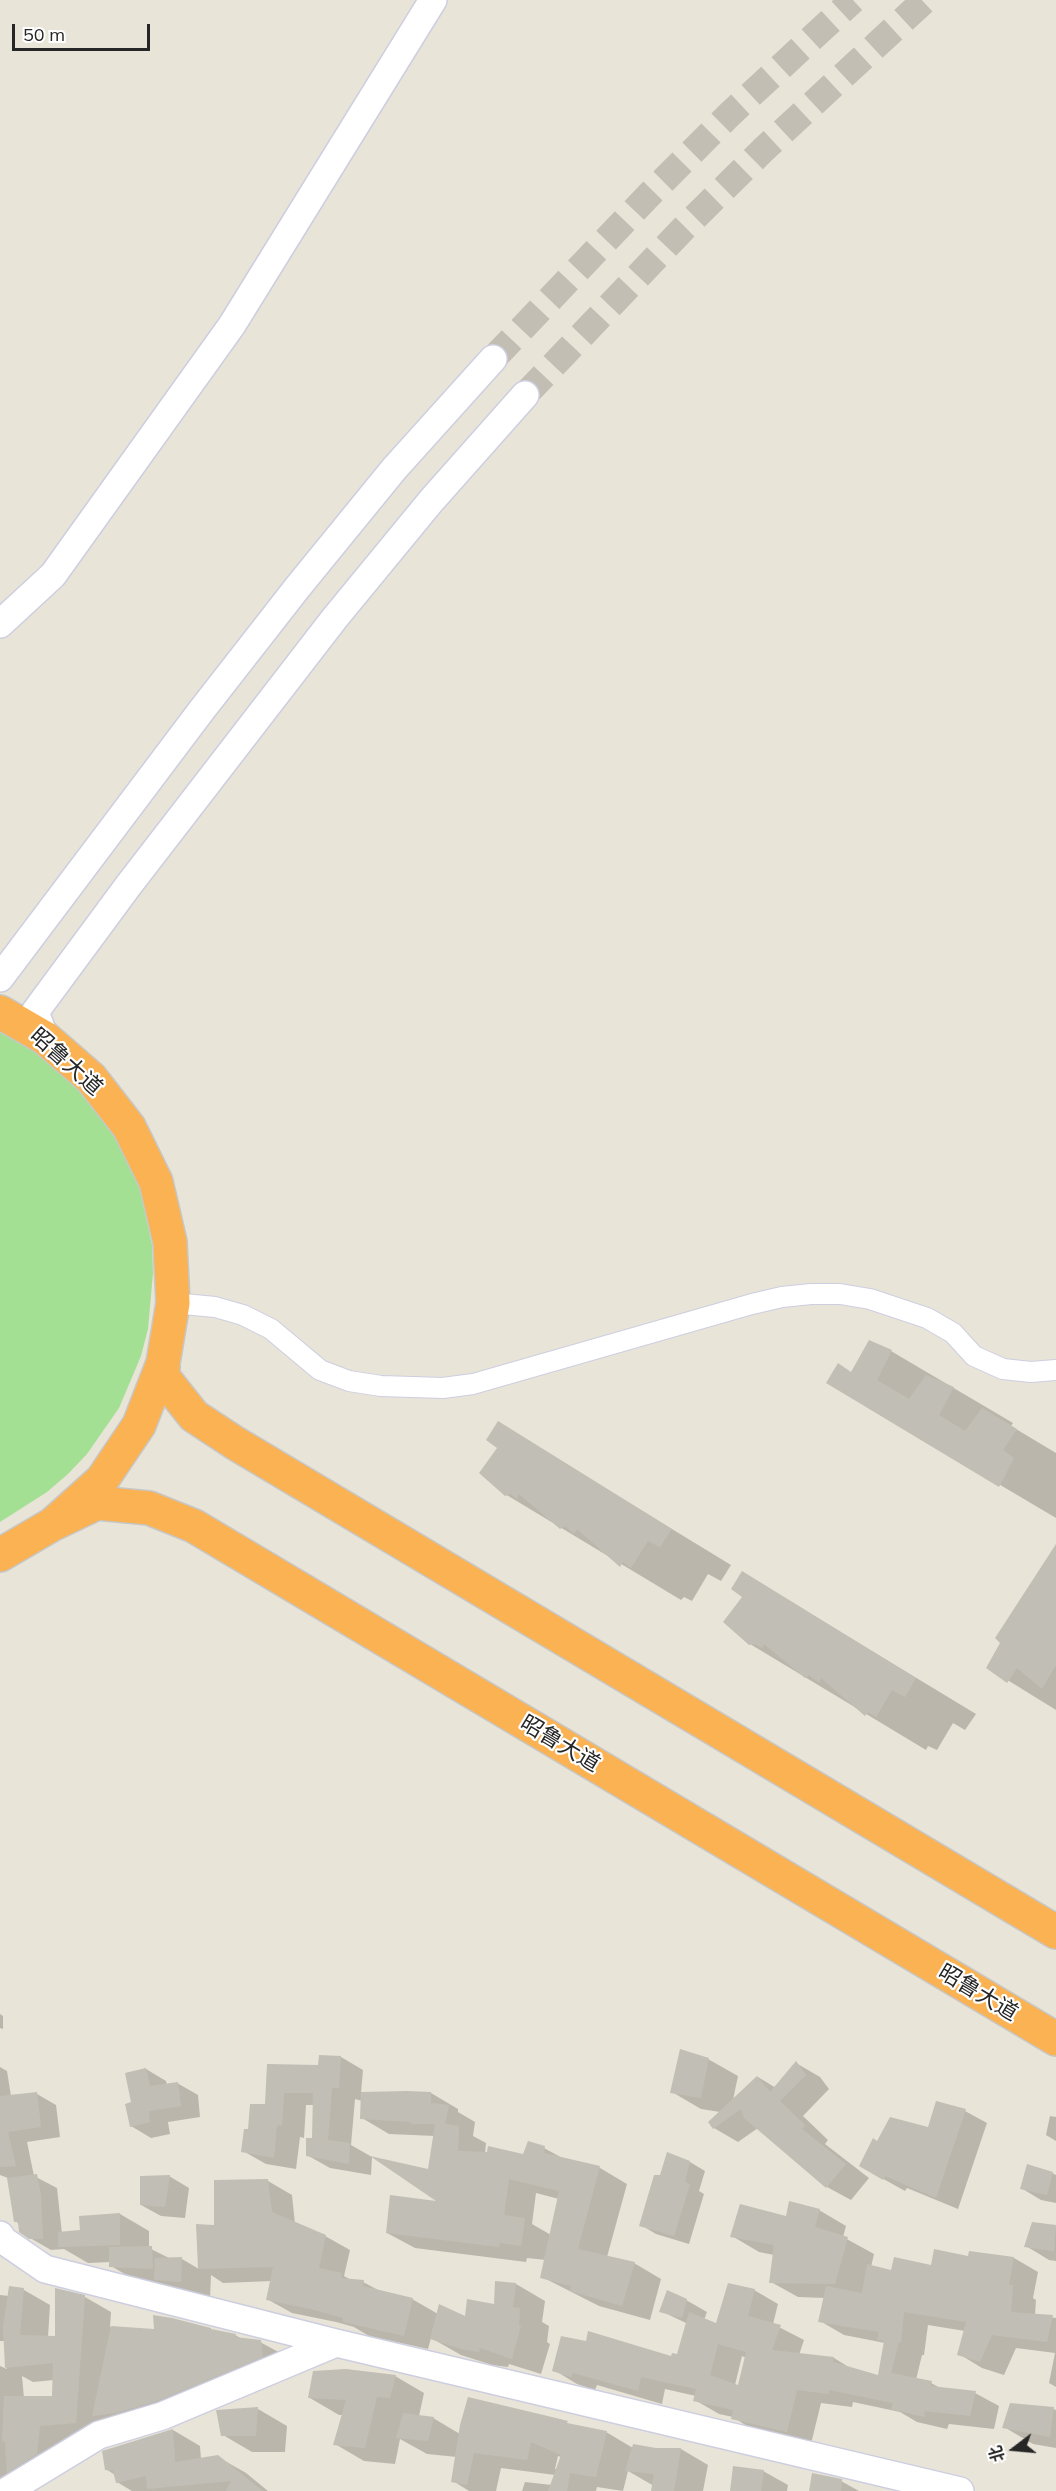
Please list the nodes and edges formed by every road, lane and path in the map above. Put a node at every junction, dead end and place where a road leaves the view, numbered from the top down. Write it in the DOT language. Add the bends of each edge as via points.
graph roads {
  1 [pos="433,0"];
  2 [pos="493,359"];
  3 [pos="525,395"];
  4 [pos="0,624"];
  5 [pos="0,978"];
  6 [pos="0,1012"];
  7 [pos="45,1038"];
  8 [pos="173,1303"];
  9 [pos="163,1364"];
  10 [pos="1056,1370"];
  11 [pos="53,1524"];
  12 [pos="0,1555"];
  13 [pos="1056,1932"];
  14 [pos="1056,2039"];
  15 [pos="0,2235"];
  16 [pos="336,2343"];
  17 [pos="7,2491"];
  18 [pos="960,2491"];
  1 -- 4 [label="main road" via="232,325 53,575"];
  2 -- 5 [label="main road" via="394,470 297,588"];
  3 -- 7 [label="main road" via="342,610 128,886 35,1012"];
  6 -- 7 [label="highway, 昭鲁大道"];
  7 -- 8 [label="highway, 昭鲁大道" via="91,1078 129,1126 156,1182 170,1242"];
  8 -- 9 [label="highway, 昭鲁大道"];
  8 -- 10 [label="street" via="215,1307 243,1315 272,1329 320,1370 349,1381 381,1386 443,1388 472,1384 752,1304 782,1297 831,1294 870,1299 927,1318 953,1333 974,1356 1003,1369"];
  9 -- 11 [label="highway, 昭鲁大道" via="139,1425 102,1480"];
  9 -- 13 [label="highway" via="163,1377 194,1416 235,1443"];
  11 -- 12 [label="highway, 昭鲁大道"];
  11 -- 14 [label="highway, 昭鲁大道" via="97,1503 149,1508 195,1526"];
  15 -- 16 [label="main road" via="45,2269"];
  16 -- 17 [label="main road" via="162,2416 99,2434"];
  16 -- 18 [label="main road"];
}
